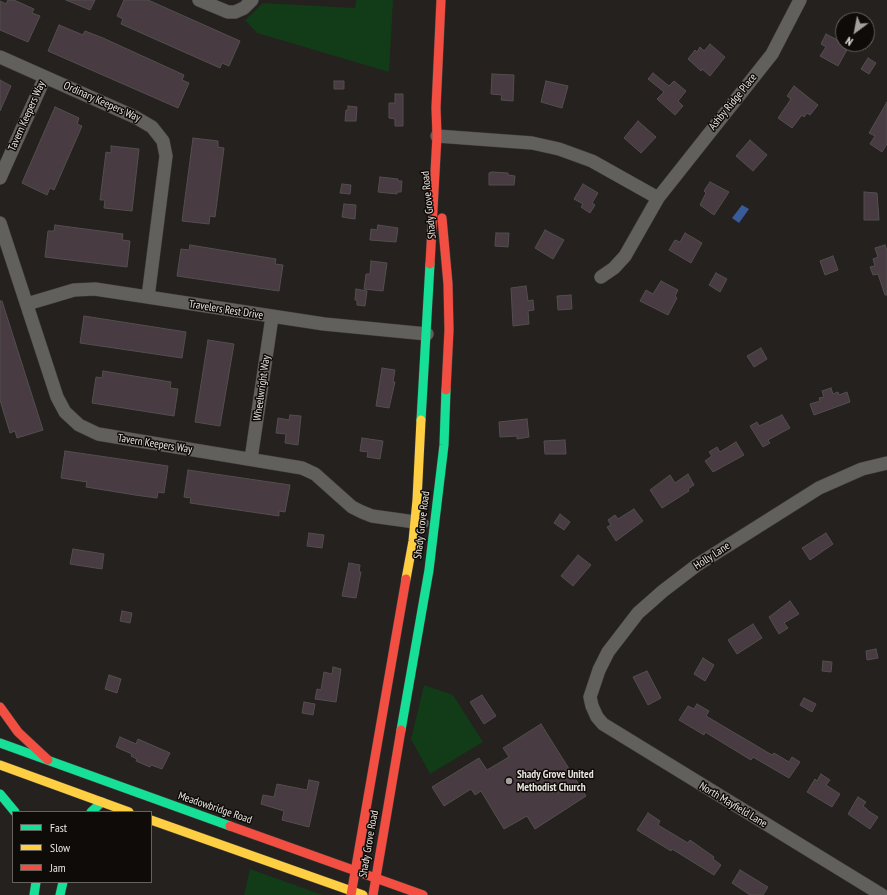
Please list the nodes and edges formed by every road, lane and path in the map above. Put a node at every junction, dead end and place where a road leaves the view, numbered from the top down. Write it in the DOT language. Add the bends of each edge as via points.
graph roads {
  1 [pos="199,0"];
  2 [pos="252,0"];
  3 [pos="441,0"];
  4 [pos="800,0"];
  5 [pos="0,57"];
  6 [pos="45,77"];
  7 [pos="437,136"];
  8 [pos="435,155"];
  9 [pos="0,178"];
  10 [pos="658,198"];
  11 [pos="0,223"];
  12 [pos="601,277"];
  13 [pos="148,297"];
  14 [pos="26,304"];
  15 [pos="272,317"];
  16 [pos="427,334"];
  17 [pos="251,459"];
  18 [pos="887,463"];
  19 [pos="414,522"];
  20 [pos="435,524"];
  21 [pos="592,706"];
  22 [pos="0,707"];
  23 [pos="0,743"];
  24 [pos="48,760"];
  25 [pos="0,765"];
  26 [pos="0,794"];
  27 [pos="102,802"];
  28 [pos="14,811"];
  29 [pos="92,811"];
  30 [pos="126,811"];
  31 [pos="152,820"];
  32 [pos="354,869"];
  33 [pos="375,877"];
  34 [pos="36,883"];
  35 [pos="63,883"];
  36 [pos="351,893"];
  37 [pos="34,895"];
  38 [pos="60,895"];
  39 [pos="364,895"];
  40 [pos="373,895"];
  41 [pos="423,895"];
  42 [pos="882,895"];
  1 -- 2 [label="street" via="228,12 244,8"];
  3 -- 7 [label="main road, Shady Grove Road"];
  4 -- 10 [label="street, Ashby Ridge Place" via="772,54"];
  5 -- 6 [label="street, Ordinary Keepers Way"];
  6 -- 9 [label="street, Tavern Keepers Way"];
  6 -- 13 [label="street, Ordinary Keepers Way" via="135,117 152,127 163,141 165,162"];
  7 -- 8 [label="main road, Shady Grove Road"];
  7 -- 10 [label="street" via="526,142 559,149 592,161"];
  8 -- 16 [label="main road, Shady Grove Road"];
  8 -- 20 [label="main road, Shady Grove Road" via="447,269 449,330 447,401"];
  10 -- 12 [label="street, Ashby Ridge Place" via="625,256"];
  11 -- 14 [label="street, Tavern Keepers Way"];
  13 -- 14 [label="street, Travelers Rest Drive" via="84,288"];
  13 -- 15 [label="street, Travelers Rest Drive"];
  14 -- 17 [label="street, Tavern Keepers Way" via="57,397 65,412 79,425 98,434"];
  15 -- 16 [label="street, Travelers Rest Drive"];
  15 -- 17 [label="street, Wheelwright Way"];
  16 -- 19 [label="main road, Shady Grove Road"];
  17 -- 19 [label="street, Tavern Keepers Way" via="309,471 352,507 362,512 372,516"];
  18 -- 21 [label="street, Holly Lane" via="862,469 819,488 697,565 663,591 638,613 608,652 591,693"];
  19 -- 20 [label="street, Tavern Keepers Way"];
  19 -- 32 [label="main road, Shady Grove Road"];
  20 -- 33 [label="main road, Shady Grove Road"];
  21 -- 42 [label="street, North Mayfield Lane" via="603,724"];
  22 -- 24 [label="main road" via="18,732"];
  23 -- 24 [label="main road, Meadowbridge Road"];
  24 -- 32 [label="main road, Meadowbridge Road"];
  25 -- 27 [label="main road"];
  26 -- 28 [label="main road"];
  27 -- 29 [label="main road"];
  27 -- 30 [label="main road"];
  31 -- 36 [label="main road"];
  32 -- 33 [label="main road, Meadowbridge Road"];
  32 -- 36 [label="main road, Shady Grove Road"];
  33 -- 40 [label="main road, Shady Grove Road"];
  33 -- 41 [label="main road, Meadowbridge Road"];
  34 -- 37 [label="main road"];
  35 -- 38 [label="main road"];
  36 -- 39 [label="main road"];
}
